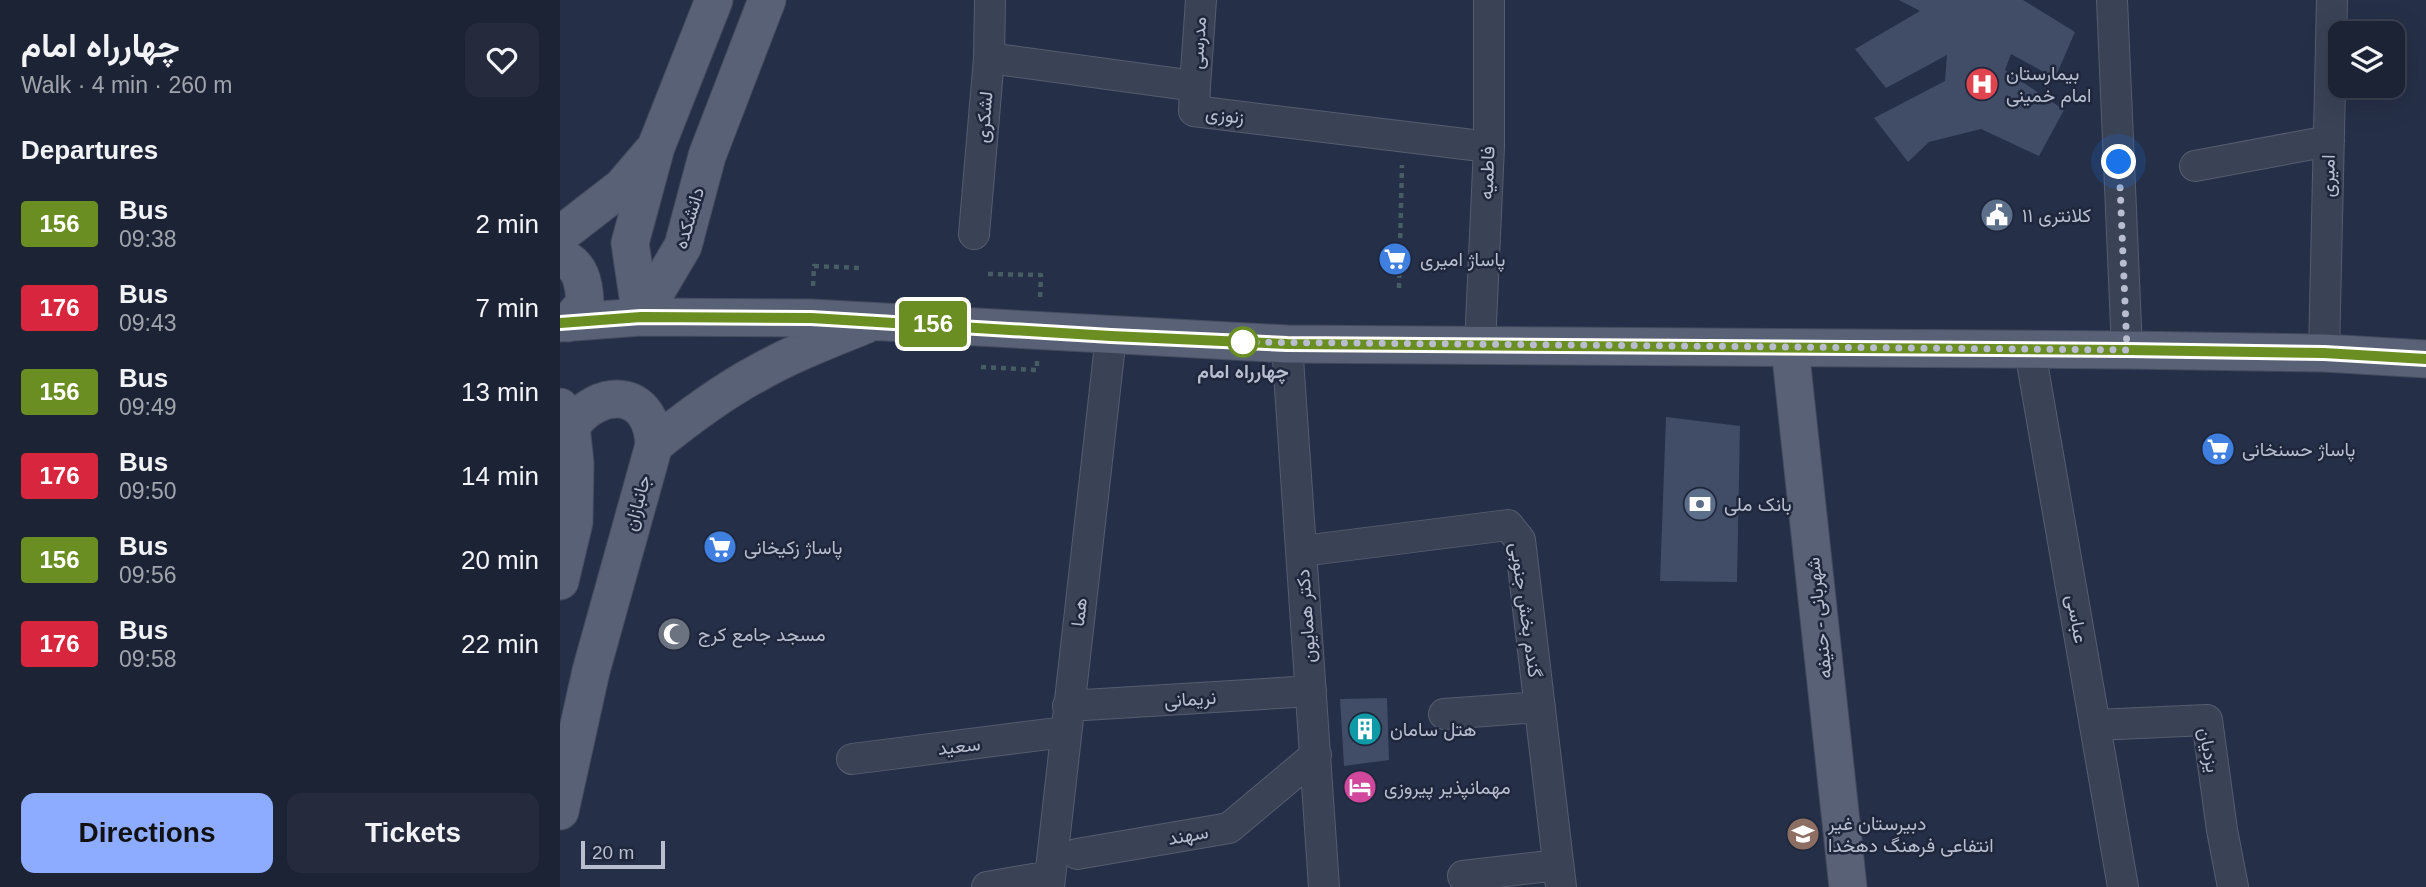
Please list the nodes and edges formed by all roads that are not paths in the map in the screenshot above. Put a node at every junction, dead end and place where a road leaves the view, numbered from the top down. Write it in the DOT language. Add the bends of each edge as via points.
graph roads {
  1 [pos="714,0"];
  2 [pos="767,0"];
  3 [pos="990,0"];
  4 [pos="1201,0"];
  5 [pos="1489,0"];
  6 [pos="2112,0"];
  7 [pos="2332,0"];
  8 [pos="989,58"];
  9 [pos="1195,86"];
  10 [pos="2329,141"];
  11 [pos="656,147"];
  12 [pos="1489,147"];
  13 [pos="707,156"];
  14 [pos="2195,166"];
  15 [pos="974,234"];
  16 [pos="560,236"];
  17 [pos="560,257"];
  18 [pos="641,317"];
  19 [pos="876,321"];
  20 [pos="564,323"];
  21 [pos="1111,336"];
  22 [pos="1287,344"];
  23 [pos="1480,345"];
  24 [pos="1790,348"];
  25 [pos="2127,350"];
  26 [pos="2030,351"];
  27 [pos="2324,353"];
  28 [pos="2426,359"];
  29 [pos="565,417"];
  30 [pos="654,445"];
  31 [pos="1318,549"];
  32 [pos="560,581"];
  33 [pos="1311,691"];
  34 [pos="1539,707"];
  35 [pos="1444,714"];
  36 [pos="1067,719"];
  37 [pos="2095,725"];
  38 [pos="1316,755"];
  39 [pos="852,759"];
  40 [pos="560,811"];
  41 [pos="1077,854"];
  42 [pos="1463,876"];
  43 [pos="1559,876"];
  44 [pos="1049,881"];
  45 [pos="987,887"];
  46 [pos="1324,887"];
  47 [pos="1847,887"];
  48 [pos="2123,887"];
  49 [pos="2233,887"];
  1 -- 11 [label="main road"];
  2 -- 13 [label="main road, دانشکده"];
  3 -- 8 [label="street, لشکری"];
  4 -- 9 [label="street, مدرسی"];
  5 -- 12 [label="street, فاطمیه"];
  6 -- 25 [label="street"];
  7 -- 10 [label="street, امیری"];
  8 -- 9 [label="street, زنوزی"];
  8 -- 15 [label="street, لشکری"];
  9 -- 12 [label="street, زنوزی" via="1194,111"];
  10 -- 14 [label="street"];
  10 -- 27 [label="street, امیری"];
  11 -- 13 [label="main road" via="670,174 682,176"];
  11 -- 16 [label="main road" via="622,187"];
  11 -- 18 [label="main road" via="630,243"];
  12 -- 23 [label="street, فاطمیه"];
  13 -- 18 [label="main road, دانشکده" via="683,246"];
  17 -- 20 [label="main road" via="570,260 583,280 585,303"];
  18 -- 19 [label="main road"];
  18 -- 20 [label="main road"];
  19 -- 21 [label="main road"];
  19 -- 30 [label="main road" via="755,374"];
  21 -- 22 [label="main road"];
  21 -- 36 [label="street, هما"];
  22 -- 23 [label="main road"];
  22 -- 33 [label="street, دکتر همایون"];
  23 -- 24 [label="main road"];
  24 -- 26 [label="main road"];
  24 -- 47 [label="main road, شهربانی - حنیفه"];
  25 -- 26 [label="main road"];
  25 -- 27 [label="main road"];
  26 -- 37 [label="street, عباسی"];
  27 -- 28 [label="main road"];
  29 -- 30 [label="main road" via="607,399 620,399 642,410"];
  29 -- 32 [label="main road" via="575,463 574,522"];
  30 -- 40 [label="main road, جانبازان" via="591,671"];
  31 -- 34 [label="street, گندم بخش جنوبی" via="1508,525 1520,540"];
  33 -- 36 [label="street, نریمانی"];
  33 -- 38 [label="street, دکتر همایون"];
  34 -- 35 [label="street"];
  34 -- 43 [label="street, گندم بخش جنوبی"];
  36 -- 39 [label="street, سعید"];
  36 -- 44 [label="street, هما"];
  37 -- 48 [label="street, عباسی"];
  37 -- 49 [label="street, یزدیان" via="2207,720"];
  38 -- 41 [label="street, سهند" via="1229,828"];
  38 -- 46 [label="street, دکتر همایون"];
  42 -- 43 [label="street"];
  44 -- 45 [label="street"];
}
